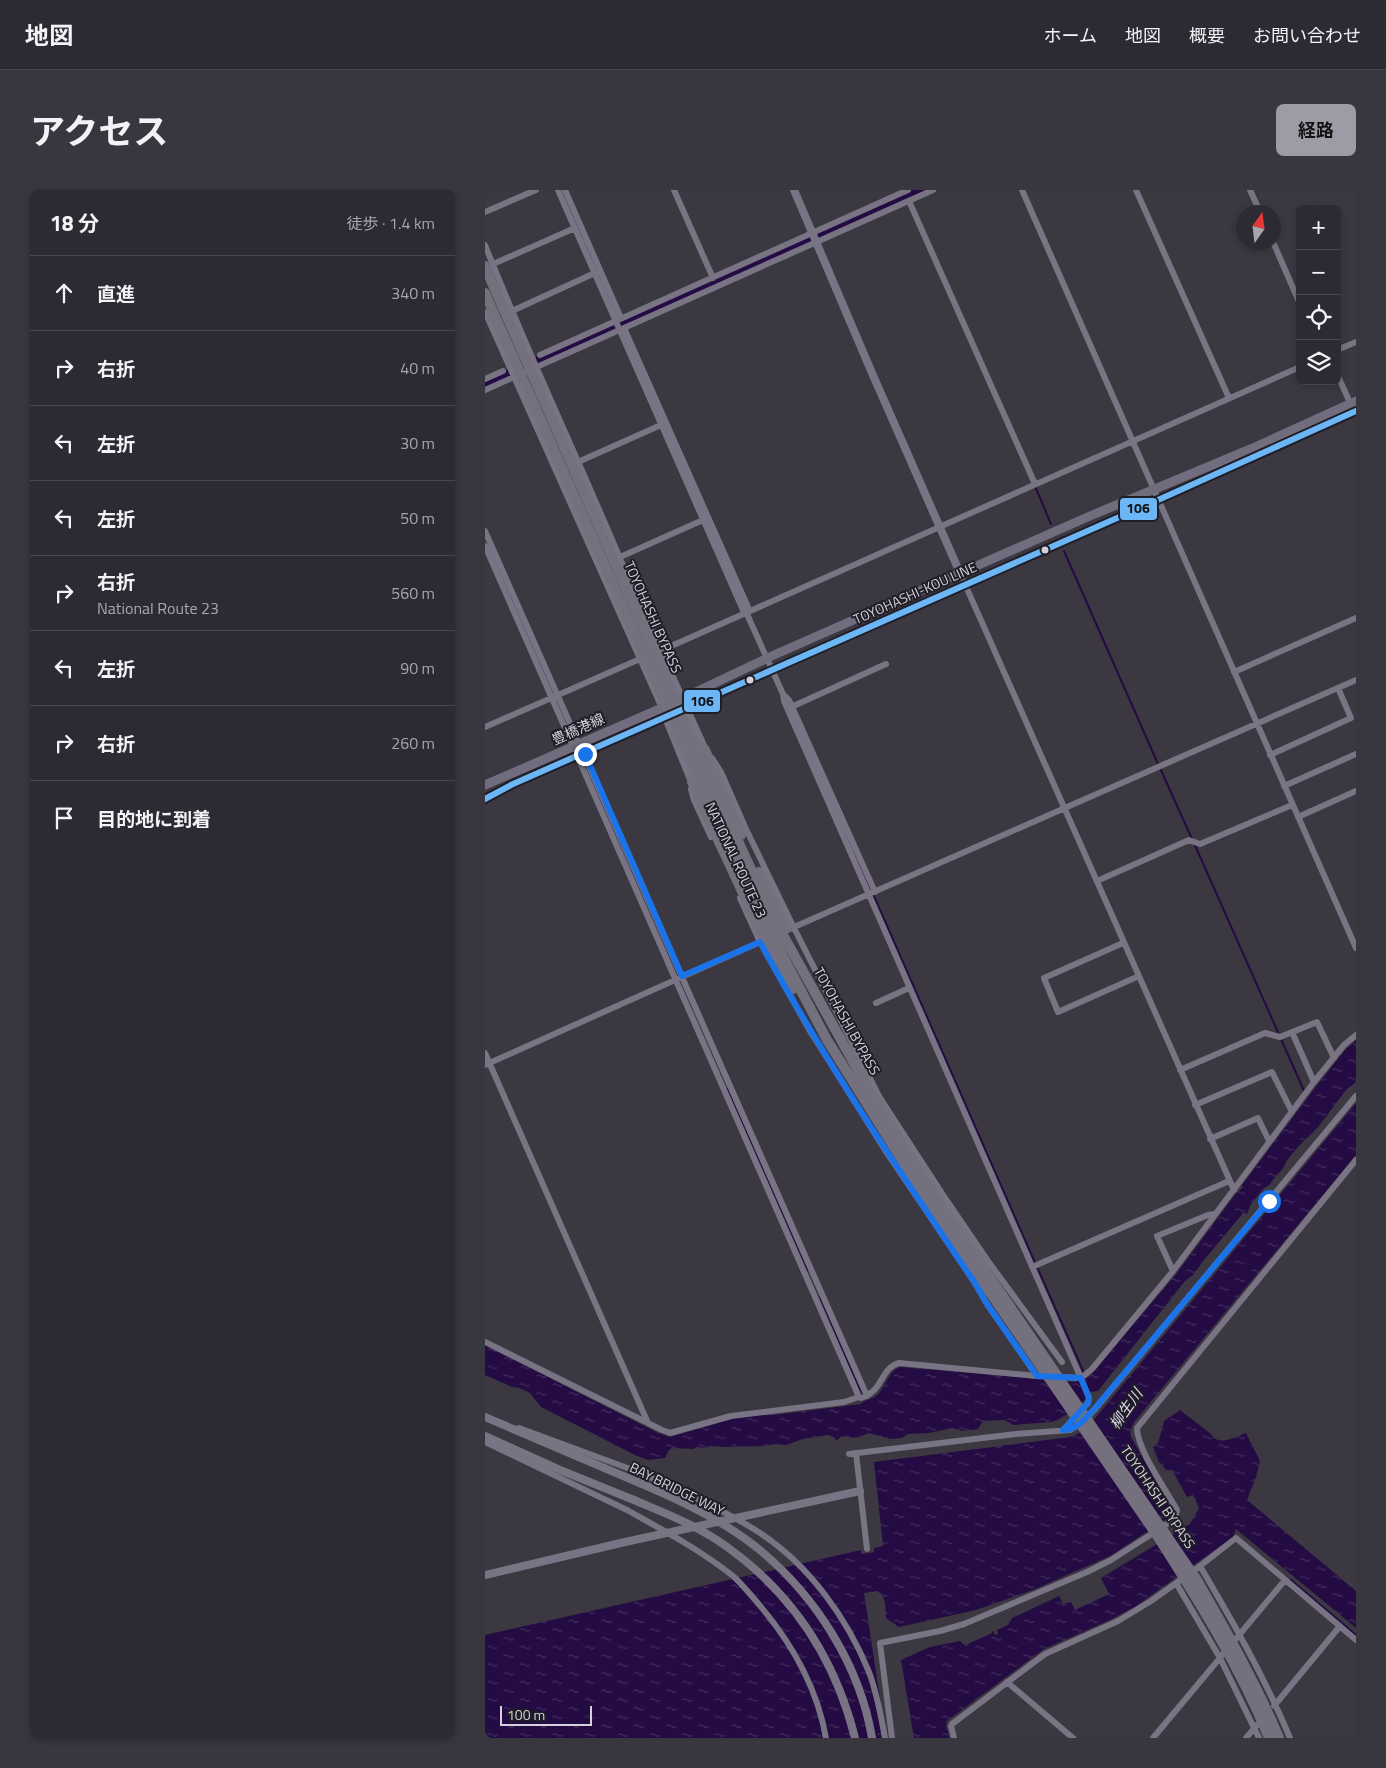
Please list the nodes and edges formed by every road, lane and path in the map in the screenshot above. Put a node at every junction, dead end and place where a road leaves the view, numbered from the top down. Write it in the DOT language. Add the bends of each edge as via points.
graph roads {
  1 [pos="536,190"];
  2 [pos="558,190"];
  3 [pos="565,190"];
  4 [pos="674,190"];
  5 [pos="795,190"];
  6 [pos="933,190"];
  7 [pos="1022,190"];
  8 [pos="1136,190"];
  9 [pos="1251,190"];
  10 [pos="909,194"];
  11 [pos="1257,205"];
  12 [pos="485,212"];
  13 [pos="575,228"];
  14 [pos="813,232"];
  15 [pos="816,242"];
  16 [pos="485,246"];
  17 [pos="1276,250"];
  18 [pos="489,269"];
  19 [pos="598,272"];
  20 [pos="713,278"];
  21 [pos="485,293"];
  22 [pos="1296,295"];
  23 [pos="512,311"];
  24 [pos="485,312"];
  25 [pos="618,320"];
  26 [pos="621,329"];
  27 [pos="1356,342"];
  28 [pos="1341,348"];
  29 [pos="551,350"];
  30 [pos="540,355"];
  31 [pos="555,359"];
  32 [pos="536,368"];
  33 [pos="1296,369"];
  34 [pos="503,370"];
  35 [pos="514,378"];
  36 [pos="492,381"];
  37 [pos="1341,382"];
  38 [pos="485,390"];
  39 [pos="1229,398"];
  40 [pos="1355,408"];
  41 [pos="662,423"];
  42 [pos="1132,441"];
  43 [pos="578,462"];
  44 [pos="1035,484"];
  45 [pos="1153,488"];
  46 [pos="1158,500"];
  47 [pos="704,517"];
  48 [pos="940,526"];
  49 [pos="486,536"];
  50 [pos="485,546"];
  51 [pos="492,555"];
  52 [pos="620,557"];
  53 [pos="960,573"];
  54 [pos="967,585"];
  55 [pos="639,604"];
  56 [pos="619,612"];
  57 [pos="746,612"];
  58 [pos="1356,618"];
  59 [pos="661,651"];
  60 [pos="640,659"];
  61 [pos="767,659"];
  62 [pos="886,664"];
  63 [pos="773,671"];
  64 [pos="1234,672"];
  65 [pos="1356,680"];
  66 [pos="1338,688"];
  67 [pos="555,696"];
  68 [pos="683,698"];
  69 [pos="662,708"];
  70 [pos="790,708"];
  71 [pos="687,709"];
  72 [pos="665,718"];
  73 [pos="1257,723"];
  74 [pos="485,727"];
  75 [pos="576,744"];
  76 [pos="705,750"];
  77 [pos="1356,754"];
  78 [pos="581,755"];
  79 [pos="1270,755"];
  80 [pos="692,782"];
  81 [pos="485,785"];
  82 [pos="1284,786"];
  83 [pos="1356,791"];
  84 [pos="485,799"];
  85 [pos="1292,805"];
  86 [pos="1065,808"];
  87 [pos="1298,817"];
  88 [pos="1097,881"];
  89 [pos="871,893"];
  90 [pos="794,928"];
  91 [pos="760,942"];
  92 [pos="1123,943"];
  93 [pos="1356,948"];
  94 [pos="1139,976"];
  95 [pos="679,977"];
  96 [pos="909,988"];
  97 [pos="876,1003"];
  98 [pos="827,1014"];
  99 [pos="1292,1032"];
  100 [pos="1356,1035"];
  101 [pos="827,1040"];
  102 [pos="485,1053"];
  103 [pos="1334,1058"];
  104 [pos="487,1064"];
  105 [pos="1180,1070"];
  106 [pos="1314,1082"];
  107 [pos="873,1083"];
  108 [pos="852,1096"];
  109 [pos="1356,1096"];
  110 [pos="1195,1105"];
  111 [pos="1292,1112"];
  112 [pos="1210,1139"];
  113 [pos="1269,1141"];
  114 [pos="1356,1160"];
  115 [pos="1229,1180"];
  116 [pos="1234,1190"];
  117 [pos="1215,1214"];
  118 [pos="964,1227"];
  119 [pos="946,1240"];
  120 [pos="1032,1266"];
  121 [pos="1173,1271"];
  122 [pos="485,1342"];
  123 [pos="1071,1357"];
  124 [pos="1062,1362"];
  125 [pos="1037,1376"];
  126 [pos="1083,1376"];
  127 [pos="864,1397"];
  128 [pos="485,1416"];
  129 [pos="648,1423"];
  130 [pos="1063,1430"];
  131 [pos="485,1436"];
  132 [pos="485,1442"];
  133 [pos="860,1491"];
  134 [pos="867,1549"];
  135 [pos="1200,1566"];
  136 [pos="485,1575"];
  137 [pos="1285,1580"];
  138 [pos="1176,1583"];
  139 [pos="1340,1626"];
  140 [pos="1240,1633"];
  141 [pos="1356,1640"];
  142 [pos="1220,1658"];
  143 [pos="1007,1682"];
  144 [pos="1276,1704"];
  145 [pos="1254,1728"];
  146 [pos="1065,1736"];
  147 [pos="826,1738"];
  148 [pos="855,1738"];
  149 [pos="872,1738"];
  150 [pos="885,1738"];
  151 [pos="892,1738"];
  152 [pos="954,1738"];
  153 [pos="1073,1738"];
  154 [pos="1153,1738"];
  155 [pos="1246,1738"];
  156 [pos="1259,1738"];
  157 [pos="1269,1738"];
  158 [pos="1279,1738"];
  159 [pos="1290,1738"];
  1 -- 12 [label="street"];
  2 -- 13 [label="street"];
  3 -- 19 [label="street"];
  4 -- 20 [label="street"];
  5 -- 14 [label="street"];
  6 -- 10 [label="street"];
  7 -- 42 [label="street"];
  8 -- 39 [label="street"];
  9 -- 11 [label="street"];
  10 -- 14 [label="street"];
  10 -- 15 [label="street"];
  10 -- 44 [label="street"];
  13 -- 18 [label="street"];
  13 -- 19 [label="street"];
  14 -- 15 [label="street"];
  14 -- 20 [label="street"];
  15 -- 26 [label="street"];
  15 -- 48 [label="street"];
  16 -- 18 [label="street"];
  17 -- 22 [label="street"];
  18 -- 23 [label="street"];
  18 -- 98 [label="highway, TOYOHASHI BYPASS, bridge" via="745,856 773,917"];
  19 -- 23 [label="street"];
  19 -- 25 [label="street"];
  20 -- 25 [label="street"];
  21 -- 101 [label="highway, TOYOHASHI BYPASS, bridge" via="724,836"];
  23 -- 32 [label="street"];
  24 -- 35 [label="street"];
  25 -- 26 [label="street"];
  25 -- 29 [label="street"];
  26 -- 31 [label="street"];
  26 -- 41 [label="street"];
  27 -- 28 [label="street"];
  29 -- 30 [label="street"];
  29 -- 31 [label="street"];
  31 -- 32 [label="street"];
  32 -- 35 [label="street"];
  32 -- 43 [label="street"];
  33 -- 39 [label="street"];
  34 -- 36 [label="street"];
  35 -- 36 [label="street"];
  35 -- 56 [label="street"];
  36 -- 38 [label="street"];
  37 -- 40 [label="street"];
  39 -- 42 [label="street"];
  40 -- 45 [label="main road, TOYOHASHI-KOU LINE"];
  40 -- 46 [label="main road, TOYOHASHI-KOU LINE"];
  41 -- 43 [label="street"];
  41 -- 47 [label="street"];
  42 -- 44 [label="street"];
  42 -- 45 [label="street"];
  43 -- 52 [label="street"];
  44 -- 48 [label="street"];
  45 -- 46 [label="street"];
  45 -- 53 [label="main road, TOYOHASHI-KOU LINE"];
  46 -- 54 [label="main road, TOYOHASHI-KOU LINE"];
  46 -- 64 [label="street"];
  47 -- 52 [label="street"];
  47 -- 57 [label="street"];
  48 -- 53 [label="street"];
  48 -- 57 [label="street"];
  49 -- 51 [label="street"];
  50 -- 51 [label="street"];
  51 -- 67 [label="street"];
  52 -- 55 [label="street"];
  53 -- 54 [label="street"];
  53 -- 61 [label="main road, TOYOHASHI-KOU LINE"];
  54 -- 63 [label="main road, TOYOHASHI-KOU LINE"];
  54 -- 86 [label="street"];
  55 -- 56 [label="street"];
  55 -- 59 [label="street"];
  56 -- 60 [label="street"];
  57 -- 59 [label="street"];
  57 -- 61 [label="street"];
  58 -- 64 [label="street"];
  59 -- 68 [label="street"];
  60 -- 67 [label="street"];
  60 -- 69 [label="street"];
  61 -- 63 [label="street"];
  61 -- 68 [label="main road, TOYOHASHI-KOU LINE"];
  62 -- 70 [label="street"];
  63 -- 70 [label="street"];
  63 -- 71 [label="main road, TOYOHASHI-KOU LINE"];
  64 -- 73 [label="street"];
  65 -- 66 [label="street"];
  66 -- 73 [label="street"];
  66 -- 79 [label="street" via="1351,718"];
  67 -- 74 [label="street"];
  67 -- 75 [label="street"];
  68 -- 69 [label="main road, 豊橋港線"];
  68 -- 71 [label="street"];
  69 -- 72 [label="street"];
  69 -- 75 [label="main road, 豊橋港線"];
  70 -- 89 [label="street"];
  71 -- 72 [label="main road, TOYOHASHI-KOU LINE"];
  71 -- 76 [label="street"];
  72 -- 78 [label="main road, TOYOHASHI-KOU LINE"];
  72 -- 80 [label="street"];
  73 -- 79 [label="street"];
  73 -- 86 [label="street"];
  75 -- 78 [label="street"];
  75 -- 81 [label="main road, 豊橋港線"];
  76 -- 90 [label="street" via="721,772"];
  76 -- 98 [label="highway, bridge" via="741,835"];
  77 -- 82 [label="street"];
  78 -- 84 [label="main road, TOYOHASHI-KOU LINE"];
  78 -- 95 [label="street"];
  79 -- 82 [label="street"];
  80 -- 91 [label="street, NATIONAL ROUTE 23" via="695,800"];
  80 -- 101 [label="highway, bridge" via="779,965"];
  82 -- 85 [label="street"];
  83 -- 87 [label="street"];
  85 -- 87 [label="street"];
  85 -- 88 [label="street" via="1200,844 1189,840"];
  86 -- 88 [label="street"];
  86 -- 89 [label="street"];
  87 -- 93 [label="street"];
  88 -- 92 [label="street"];
  89 -- 90 [label="street"];
  89 -- 96 [label="street"];
  90 -- 91 [label="street"];
  90 -- 107 [label="street"];
  91 -- 95 [label="street"];
  91 -- 108 [label="street, NATIONAL ROUTE 23" via="810,1031"];
  92 -- 94 [label="street"];
  92 -- 94 [label="street" via="1044,978 1058,1012"];
  94 -- 105 [label="street"];
  95 -- 104 [label="street"];
  95 -- 127 [label="street"];
  96 -- 97 [label="street"];
  96 -- 120 [label="street"];
  98 -- 158 [label="highway, TOYOHASHI BYPASS, bridge" via="929,1188 1197,1580 1235,1646"];
  99 -- 103 [label="street" via="1317,1022"];
  99 -- 105 [label="street" via="1279,1037 1265,1033"];
  99 -- 106 [label="street"];
  100 -- 103 [label="street"];
  101 -- 157 [label="highway, TOYOHASHI BYPASS, bridge" via="932,1208 1190,1587 1231,1658"];
  102 -- 104 [label="street"];
  103 -- 106 [label="street"];
  104 -- 129 [label="street"];
  105 -- 110 [label="street"];
  106 -- 111 [label="street"];
  107 -- 108 [label="street"];
  107 -- 118 [label="street"];
  108 -- 119 [label="street, NATIONAL ROUTE 23"];
  109 -- 130 [label="street" via="1099,1404 1075,1428"];
  110 -- 111 [label="street" via="1272,1072"];
  110 -- 112 [label="street"];
  111 -- 113 [label="street"];
  112 -- 113 [label="street" via="1258,1118"];
  112 -- 115 [label="street"];
  113 -- 116 [label="street"];
  114 -- 151 [label="street" via="1137,1428 1149,1460 1177,1510 1175,1518 1111,1560 964,1624 879,1643"];
  115 -- 116 [label="street"];
  115 -- 120 [label="street"];
  116 -- 117 [label="street"];
  117 -- 121 [label="street"];
  117 -- 121 [label="street" via="1157,1236"];
  118 -- 119 [label="street"];
  118 -- 124 [label="street"];
  119 -- 125 [label="street, NATIONAL ROUTE 23"];
  120 -- 123 [label="street"];
  121 -- 126 [label="street"];
  122 -- 129 [label="street"];
  123 -- 124 [label="street"];
  123 -- 126 [label="street"];
  124 -- 125 [label="street"];
  125 -- 126 [label="street"];
  125 -- 127 [label="street" via="899,1363 889,1368 875,1390"];
  126 -- 130 [label="street" via="1088,1403"];
  127 -- 129 [label="street" via="731,1416 670,1433"];
  128 -- 149 [label="street, BAY BRIDGE WAY, bridge" via="699,1511 761,1551 792,1580 825,1621 840,1646 853,1672"];
  128 -- 150 [label="street, bridge" via="641,1474 762,1534 810,1577 834,1607 869,1672"];
  130 -- 133 [label="street" via="852,1454"];
  131 -- 148 [label="street, BAY BRIDGE WAY, bridge" via="684,1522 715,1539 759,1572 800,1617 821,1648 844,1698"];
  132 -- 147 [label="street, bridge" via="627,1510 703,1554 735,1578 776,1625 805,1674"];
  133 -- 134 [label="street"];
  133 -- 136 [label="street"];
  135 -- 137 [label="street" via="1236,1538"];
  135 -- 138 [label="street"];
  135 -- 140 [label="street"];
  137 -- 139 [label="street"];
  137 -- 140 [label="street"];
  138 -- 142 [label="street"];
  138 -- 143 [label="street" via="1118,1621 1045,1654"];
  139 -- 141 [label="street"];
  139 -- 144 [label="street"];
  140 -- 142 [label="street"];
  140 -- 144 [label="street"];
  142 -- 145 [label="street"];
  142 -- 154 [label="street"];
  143 -- 146 [label="street"];
  143 -- 152 [label="street" via="952,1724"];
  144 -- 145 [label="street"];
  144 -- 159 [label="street"];
  145 -- 155 [label="street"];
  145 -- 156 [label="street"];
  146 -- 153 [label="street"];
}
